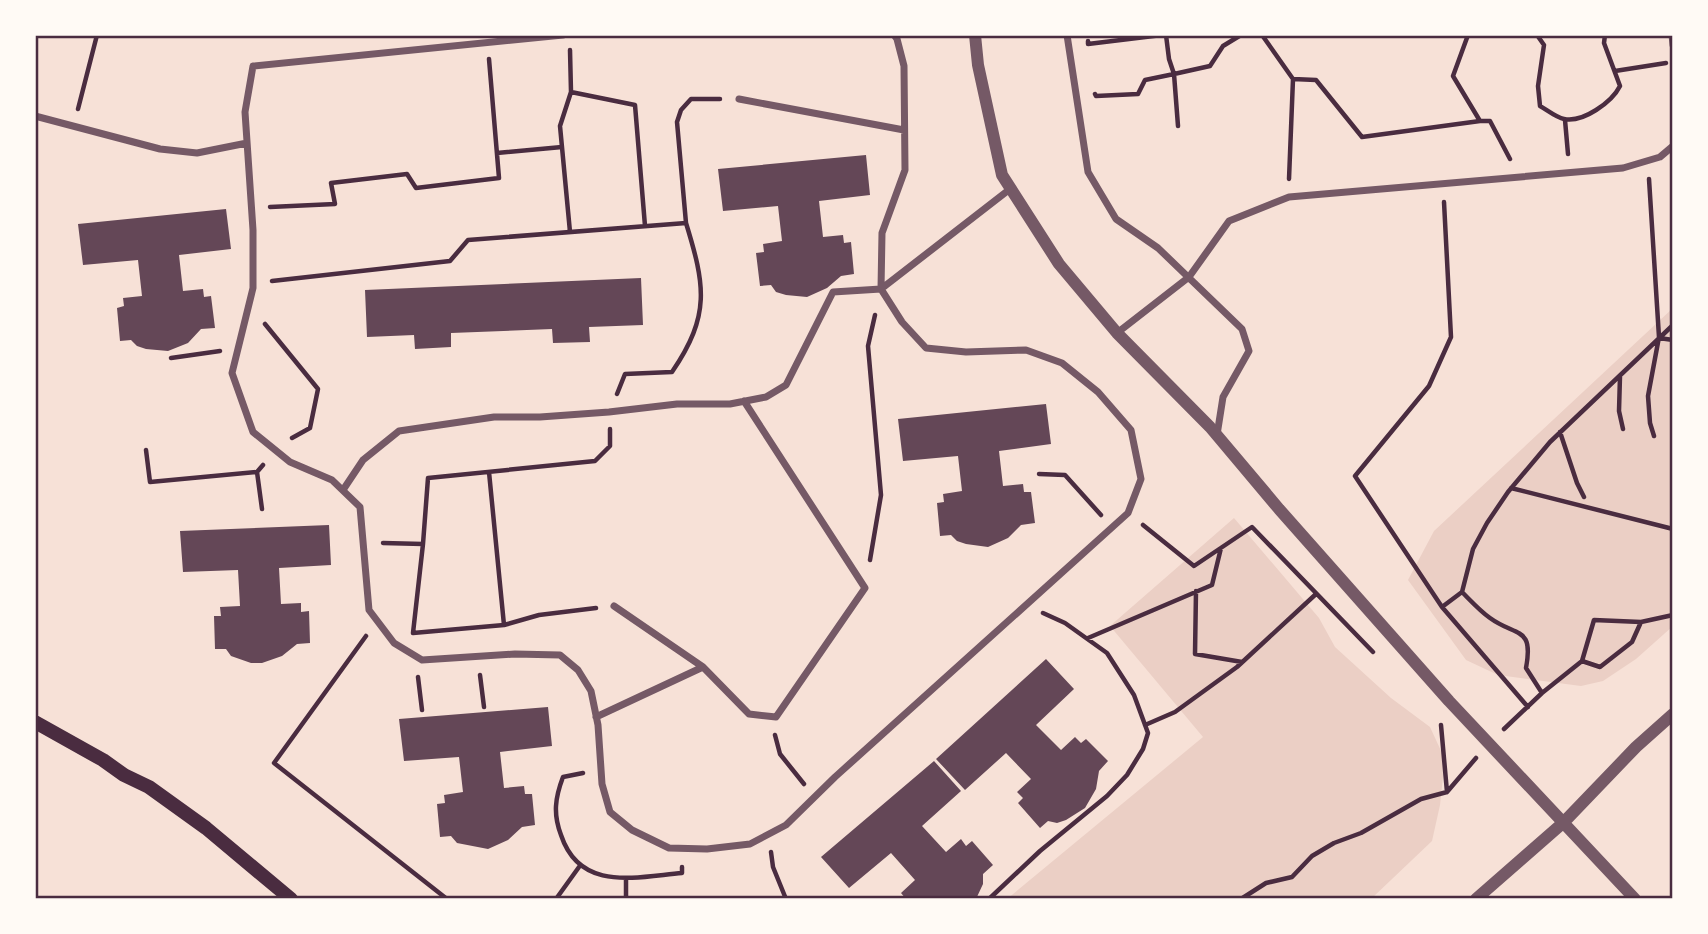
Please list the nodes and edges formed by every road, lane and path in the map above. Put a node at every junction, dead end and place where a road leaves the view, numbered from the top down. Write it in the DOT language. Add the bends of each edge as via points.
graph roads {
  1 [pos="97,35"];
  2 [pos="443,35"];
  3 [pos="563,35"];
  4 [pos="894,35"];
  5 [pos="975,35"];
  6 [pos="1067,35"];
  7 [pos="1164,35"];
  8 [pos="1241,35"];
  9 [pos="1262,35"];
  10 [pos="1468,35"];
  11 [pos="1537,35"];
  12 [pos="1605,35"];
  13 [pos="1672,35"];
  14 [pos="488,42"];
  15 [pos="1088,44"];
  16 [pos="444,46"];
  17 [pos="569,46"];
  18 [pos="1069,46"];
  19 [pos="1673,46"];
  20 [pos="1090,57"];
  21 [pos="1673,62"];
  22 [pos="1615,71"];
  23 [pos="1174,74"];
  24 [pos="1293,79"];
  25 [pos="1094,83"];
  26 [pos="571,92"];
  27 [pos="739,99"];
  28 [pos="35,116"];
  29 [pos="1565,120"];
  30 [pos="1480,121"];
  31 [pos="74,125"];
  32 [pos="1178,126"];
  33 [pos="904,130"];
  34 [pos="247,143"];
  35 [pos="1673,146"];
  36 [pos="562,147"];
  37 [pos="497,153"];
  38 [pos="1648,161"];
  39 [pos="1570,173"];
  40 [pos="1520,177"];
  41 [pos="1443,184"];
  42 [pos="1010,189"];
  43 [pos="1289,197"];
  44 [pos="251,208"];
  45 [pos="685,223"];
  46 [pos="645,226"];
  47 [pos="570,232"];
  48 [pos="1189,276"];
  49 [pos="253,283"];
  50 [pos="881,289"];
  51 [pos="249,305"];
  52 [pos="1673,325"];
  53 [pos="1117,333"];
  54 [pos="1658,337"];
  55 [pos="1673,340"];
  56 [pos="238,348"];
  57 [pos="172,358"];
  58 [pos="1620,375"];
  59 [pos="744,401"];
  60 [pos="610,412"];
  61 [pos="1623,429"];
  62 [pos="1560,432"];
  63 [pos="1217,436"];
  64 [pos="1654,436"];
  65 [pos="273,449"];
  66 [pos="146,450"];
  67 [pos="257,472"];
  68 [pos="489,472"];
  69 [pos="1039,474"];
  70 [pos="1511,488"];
  71 [pos="343,490"];
  72 [pos="1584,497"];
  73 [pos="262,509"];
  74 [pos="1128,513"];
  75 [pos="1112,527"];
  76 [pos="1673,529"];
  77 [pos="363,542"];
  78 [pos="423,544"];
  79 [pos="1221,548"];
  80 [pos="865,588"];
  81 [pos="1196,591"];
  82 [pos="1461,593"];
  83 [pos="1316,594"];
  84 [pos="1026,604"];
  85 [pos="614,606"];
  86 [pos="1441,607"];
  87 [pos="1673,615"];
  88 [pos="377,621"];
  89 [pos="1641,622"];
  90 [pos="504,625"];
  91 [pos="1087,638"];
  92 [pos="1374,653"];
  93 [pos="415,656"];
  94 [pos="478,656"];
  95 [pos="1583,661"];
  96 [pos="1243,662"];
  97 [pos="703,667"];
  98 [pos="1542,693"];
  99 [pos="484,707"];
  100 [pos="1528,707"];
  101 [pos="422,710"];
  102 [pos="1673,714"];
  103 [pos="776,717"];
  104 [pos="596,718"];
  105 [pos="35,722"];
  106 [pos="1441,723"];
  107 [pos="1145,725"];
  108 [pos="1489,743"];
  109 [pos="601,769"];
  110 [pos="1447,792"];
  111 [pos="815,796"];
  112 [pos="1564,822"];
  113 [pos="768,834"];
  114 [pos="680,848"];
  115 [pos="579,867"];
  116 [pos="626,879"];
  117 [pos="291,899"];
  118 [pos="447,899"];
  119 [pos="556,899"];
  120 [pos="626,899"];
  121 [pos="786,899"];
  122 [pos="989,899"];
  123 [pos="1241,899"];
  124 [pos="1476,899"];
  125 [pos="1635,899"];
  1 -- 31 [label="path"];
  2 -- 16 [label="street"];
  3 -- 14 [label="street"];
  4 -- 33 [label="street" via="904,66"];
  5 -- 42 [label="street" via="1002,175"];
  6 -- 18 [label="street"];
  7 -- 15 [label="path"];
  7 -- 23 [label="path"];
  8 -- 23 [label="path" via="1223,46 1210,66"];
  9 -- 24 [label="path"];
  10 -- 30 [label="path" via="1453,76"];
  11 -- 29 [label="path" via="1544,45 1539,106"];
  12 -- 22 [label="path"];
  13 -- 19 [label="street"];
  14 -- 16 [label="street"];
  14 -- 37 [label="path"];
  15 -- 18 [label="path"];
  15 -- 20 [label="path"];
  16 -- 34 [label="street" via="253,66 245,112"];
  17 -- 26 [label="path"];
  18 -- 48 [label="street" via="1088,172 1116,219"];
  21 -- 22 [label="path"];
  22 -- 29 [label="path" via="1619,86 1615,96 1589,115"];
  23 -- 25 [label="path" via="1145,80 1138,94 1096,96"];
  23 -- 32 [label="path"];
  24 -- 30 [label="path" via="1316,80 1362,137"];
  24 -- 43 [label="path"];
  26 -- 36 [label="path" via="560,126"];
  26 -- 46 [label="path" via="635,105"];
  27 -- 33 [label="street"];
  27 -- 45 [label="path" via="691,99 681,110 677,122"];
  28 -- 31 [label="street"];
  29 -- 39 [label="path"];
  30 -- 40 [label="path" via="1490,121"];
  31 -- 34 [label="street" via="160,149 197,153"];
  33 -- 50 [label="street" via="905,170 882,233"];
  34 -- 44 [label="street"];
  35 -- 38 [label="street"];
  36 -- 37 [label="path"];
  36 -- 47 [label="path"];
  37 -- 44 [label="path" via="499,178 416,188 407,174 331,183 335,204"];
  38 -- 39 [label="street"];
  38 -- 54 [label="path"];
  39 -- 40 [label="street"];
  40 -- 41 [label="street"];
  41 -- 43 [label="street"];
  41 -- 86 [label="path" via="1451,337 1429,386 1355,476"];
  42 -- 50 [label="street"];
  42 -- 53 [label="street" via="1059,264"];
  43 -- 48 [label="street" via="1229,221"];
  44 -- 49 [label="street"];
  45 -- 46 [label="path"];
  45 -- 60 [label="path" via="698,263 702,302 690,346 672,372 625,374"];
  46 -- 47 [label="path"];
  47 -- 49 [label="path" via="468,240 450,261"];
  48 -- 53 [label="street"];
  48 -- 63 [label="street" via="1242,329 1249,351 1223,397"];
  49 -- 51 [label="street"];
  50 -- 59 [label="street" via="833,292 786,386 766,397"];
  50 -- 74 [label="street" via="926,348 1026,350 1062,363 1098,392 1131,430 1141,479"];
  50 -- 80 [label="path" via="868,346 881,495"];
  51 -- 56 [label="street"];
  51 -- 65 [label="path" via="318,389 310,428"];
  52 -- 54 [label="path"];
  53 -- 63 [label="street"];
  54 -- 55 [label="path"];
  54 -- 58 [label="path"];
  54 -- 64 [label="path" via="1648,396"];
  56 -- 57 [label="path"];
  56 -- 65 [label="street" via="232,373 253,432"];
  58 -- 61 [label="path"];
  58 -- 62 [label="path"];
  59 -- 60 [label="street"];
  59 -- 80 [label="street"];
  60 -- 68 [label="path" via="610,446 595,461"];
  60 -- 71 [label="street" via="494,417 399,431 363,460"];
  62 -- 70 [label="path"];
  62 -- 72 [label="path"];
  63 -- 108 [label="street"];
  65 -- 67 [label="path"];
  65 -- 71 [label="street"];
  66 -- 67 [label="path" via="149,482"];
  67 -- 73 [label="path"];
  68 -- 78 [label="path" via="428,478"];
  68 -- 90 [label="path"];
  69 -- 75 [label="path" via="1065,475"];
  70 -- 76 [label="path"];
  70 -- 82 [label="path" via="1473,549"];
  71 -- 77 [label="street" via="360,507"];
  74 -- 75 [label="street"];
  74 -- 79 [label="path" via="1194,566"];
  75 -- 84 [label="street"];
  77 -- 78 [label="path"];
  77 -- 88 [label="street" via="369,610"];
  78 -- 90 [label="path" via="413,633"];
  79 -- 81 [label="path" via="1212,585"];
  79 -- 83 [label="path" via="1252,527"];
  80 -- 103 [label="street"];
  81 -- 91 [label="path"];
  81 -- 96 [label="path" via="1195,654"];
  82 -- 86 [label="path"];
  82 -- 98 [label="path" via="1492,619 1521,632 1530,649 1526,668"];
  83 -- 92 [label="path"];
  83 -- 96 [label="path"];
  84 -- 91 [label="path"];
  84 -- 111 [label="street"];
  85 -- 90 [label="path" via="539,615"];
  85 -- 97 [label="street"];
  86 -- 100 [label="path"];
  87 -- 89 [label="path"];
  88 -- 93 [label="street" via="394,643"];
  88 -- 118 [label="path" via="274,763"];
  89 -- 95 [label="path" via="1632,642 1600,667"];
  89 -- 95 [label="path" via="1594,620"];
  91 -- 107 [label="path" via="1107,653 1134,695"];
  93 -- 94 [label="street" via="422,660"];
  93 -- 101 [label="path"];
  94 -- 99 [label="path"];
  94 -- 104 [label="street" via="560,655 578,670 591,691"];
  95 -- 98 [label="path"];
  96 -- 107 [label="path" via="1175,712"];
  97 -- 103 [label="street" via="749,714"];
  97 -- 104 [label="street"];
  98 -- 100 [label="path"];
  100 -- 108 [label="path"];
  102 -- 112 [label="street"];
  103 -- 111 [label="path" via="774,734 780,754"];
  104 -- 109 [label="street"];
  105 -- 117 [label="main road" via="158,793"];
  106 -- 110 [label="path"];
  107 -- 122 [label="path" via="1148,733 1143,749 1127,775"];
  108 -- 110 [label="path"];
  108 -- 112 [label="street"];
  109 -- 114 [label="street" via="610,812 632,830 669,848"];
  109 -- 115 [label="path" via="563,777 556,797 555,820"];
  110 -- 123 [label="path" via="1420,799 1334,843 1312,856 1292,877 1266,883"];
  111 -- 113 [label="street" via="786,825"];
  112 -- 124 [label="street"];
  112 -- 125 [label="street"];
  113 -- 114 [label="street" via="750,844"];
  113 -- 121 [label="path" via="773,867"];
  114 -- 116 [label="path" via="682,873"];
  115 -- 116 [label="path"];
  115 -- 119 [label="path"];
  116 -- 120 [label="path"];
}
